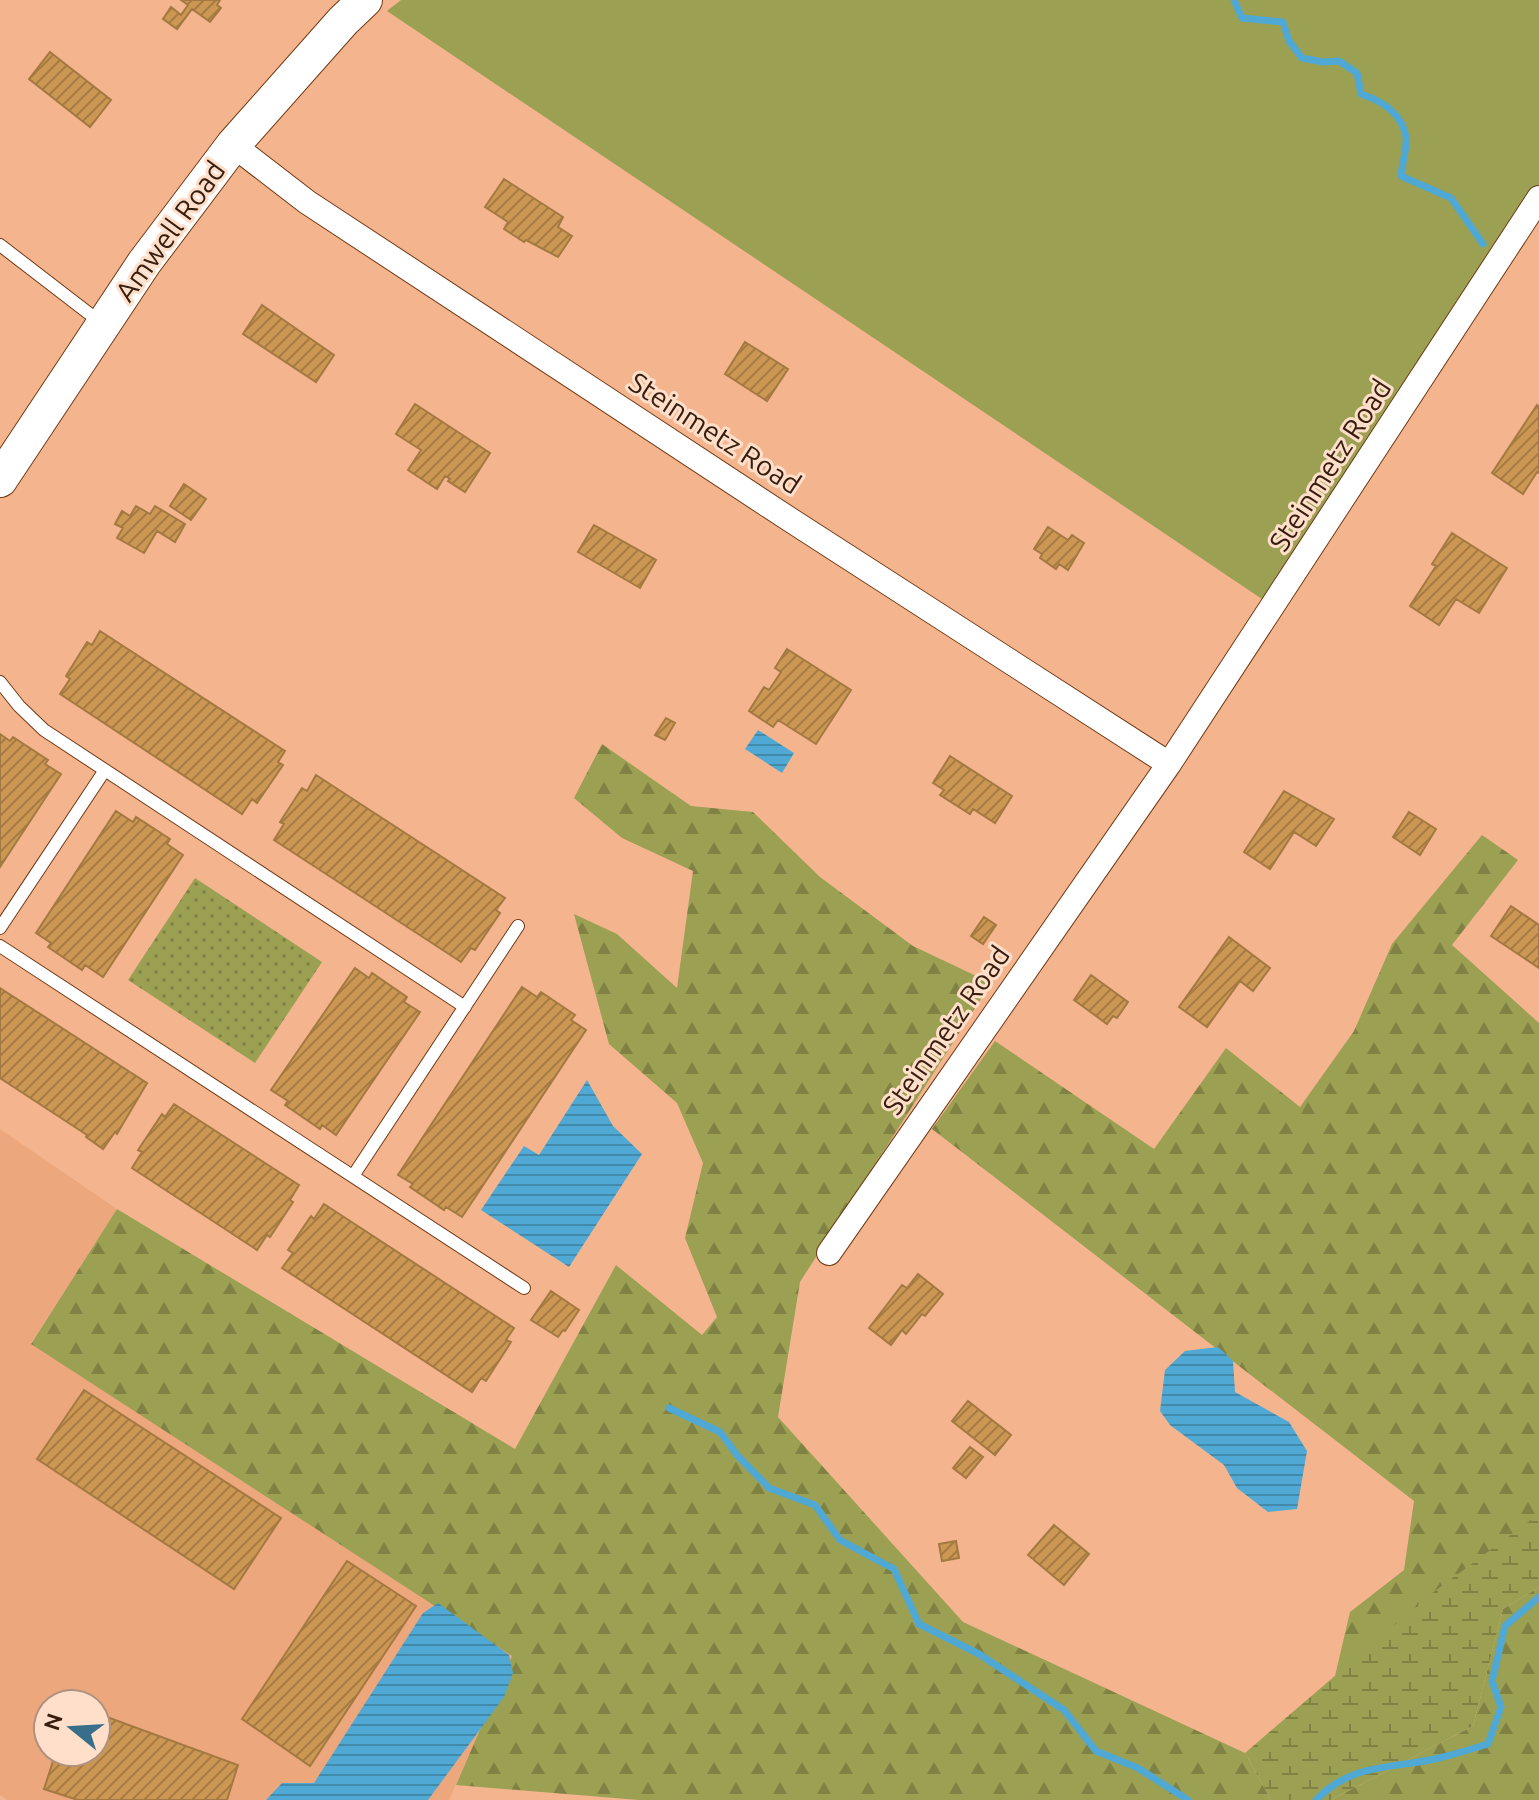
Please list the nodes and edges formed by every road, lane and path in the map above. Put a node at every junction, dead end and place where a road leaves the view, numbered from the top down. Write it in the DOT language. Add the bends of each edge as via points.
graph roads {
  1 [pos="365,0"];
  2 [pos="233,145"];
  3 [pos="1539,198"];
  4 [pos="0,245"];
  5 [pos="102,324"];
  6 [pos="0,480"];
  7 [pos="0,682"];
  8 [pos="1169,764"];
  9 [pos="105,770"];
  10 [pos="518,926"];
  11 [pos="0,928"];
  12 [pos="0,946"];
  13 [pos="465,1007"];
  14 [pos="353,1176"];
  15 [pos="829,1253"];
  16 [pos="524,1288"];
  1 -- 2 [label="main road, Amwell Road"];
  2 -- 5 [label="main road, Amwell Road"];
  2 -- 8 [label="street, Steinmetz Road" via="307,202"];
  3 -- 8 [label="street, Steinmetz Road"];
  4 -- 5 [label="lane"];
  5 -- 6 [label="main road, Amwell Road"];
  7 -- 9 [label="lane" via="44,730"];
  8 -- 15 [label="street, Steinmetz Road"];
  9 -- 11 [label="lane"];
  9 -- 13 [label="lane"];
  10 -- 13 [label="lane"];
  12 -- 14 [label="lane"];
  13 -- 14 [label="lane"];
  14 -- 16 [label="lane"];
}
